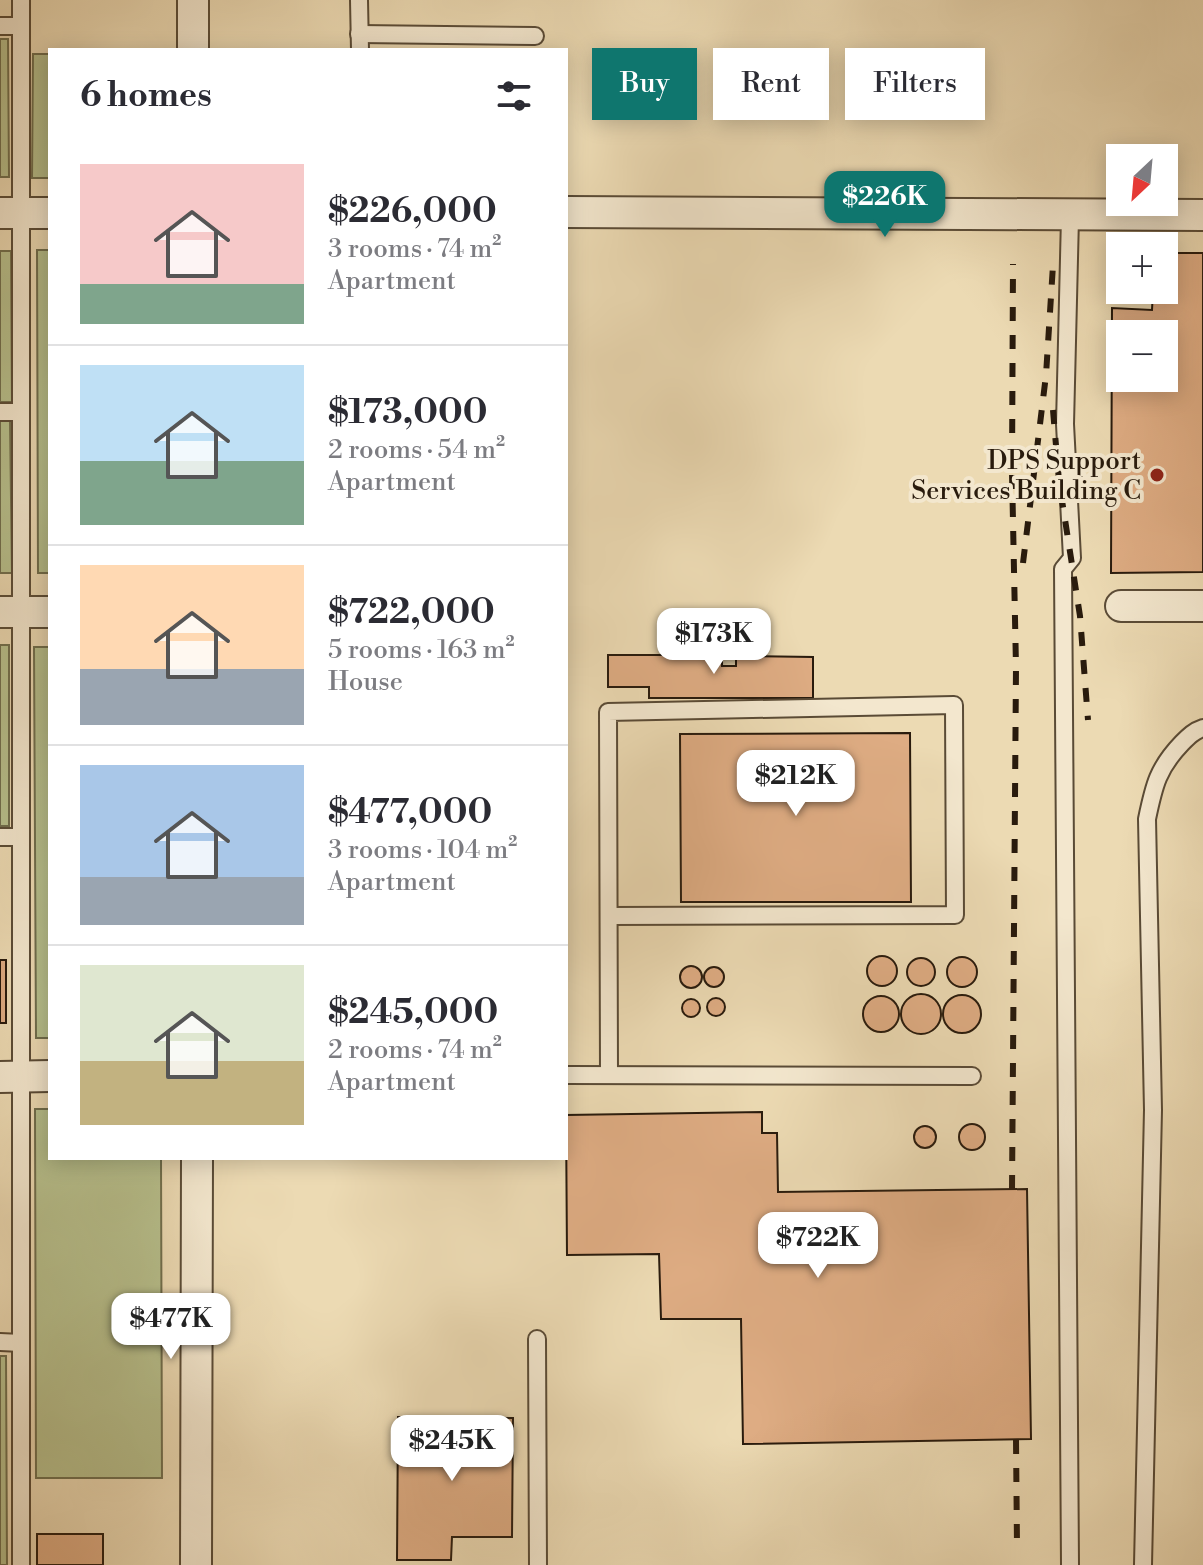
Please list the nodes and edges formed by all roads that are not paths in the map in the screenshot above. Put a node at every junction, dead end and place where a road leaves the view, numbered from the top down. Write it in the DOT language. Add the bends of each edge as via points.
graph roads {
  1 [pos="21,0"];
  2 [pos="193,0"];
  3 [pos="359,0"];
  4 [pos="0,26"];
  5 [pos="21,26"];
  6 [pos="535,36"];
  7 [pos="360,42"];
  8 [pos="193,48"];
  9 [pos="568,212"];
  10 [pos="24,213"];
  11 [pos="1203,215"];
  12 [pos="1070,217"];
  13 [pos="0,412"];
  14 [pos="21,412"];
  15 [pos="1121,606"];
  16 [pos="1203,606"];
  17 [pos="24,612"];
  18 [pos="1203,728"];
  19 [pos="0,837"];
  20 [pos="21,837"];
  21 [pos="609,916"];
  22 [pos="568,1075"];
  23 [pos="609,1075"];
  24 [pos="24,1076"];
  25 [pos="972,1076"];
  26 [pos="197,1160"];
  27 [pos="537,1339"];
  28 [pos="0,1342"];
  29 [pos="21,1343"];
  30 [pos="21,1565"];
  31 [pos="196,1565"];
  32 [pos="538,1565"];
  33 [pos="1070,1565"];
  34 [pos="1143,1565"];
  1 -- 5 [label="lane"];
  2 -- 8 [label="street"];
  3 -- 7 [label="lane"];
  4 -- 5 [label="lane"];
  5 -- 10 [label="lane"];
  6 -- 7 [label="lane"];
  9 -- 12 [label="street"];
  10 -- 14 [label="lane"];
  11 -- 12 [label="street"];
  12 -- 33 [label="lane" via="1065,424 1072,558 1063,569"];
  13 -- 14 [label="lane"];
  14 -- 17 [label="lane"];
  15 -- 16 [label="street"];
  17 -- 20 [label="lane"];
  18 -- 34 [label="lane" via="1167,758 1154,781 1147,819 1153,1110"];
  19 -- 20 [label="lane"];
  20 -- 24 [label="lane"];
  21 -- 21 [label="lane" via="608,712 954,705 955,915"];
  21 -- 23 [label="lane"];
  22 -- 23 [label="lane"];
  23 -- 25 [label="lane"];
  24 -- 29 [label="lane"];
  26 -- 31 [label="street"];
  27 -- 32 [label="lane"];
  28 -- 29 [label="lane"];
  29 -- 30 [label="lane"];
}
